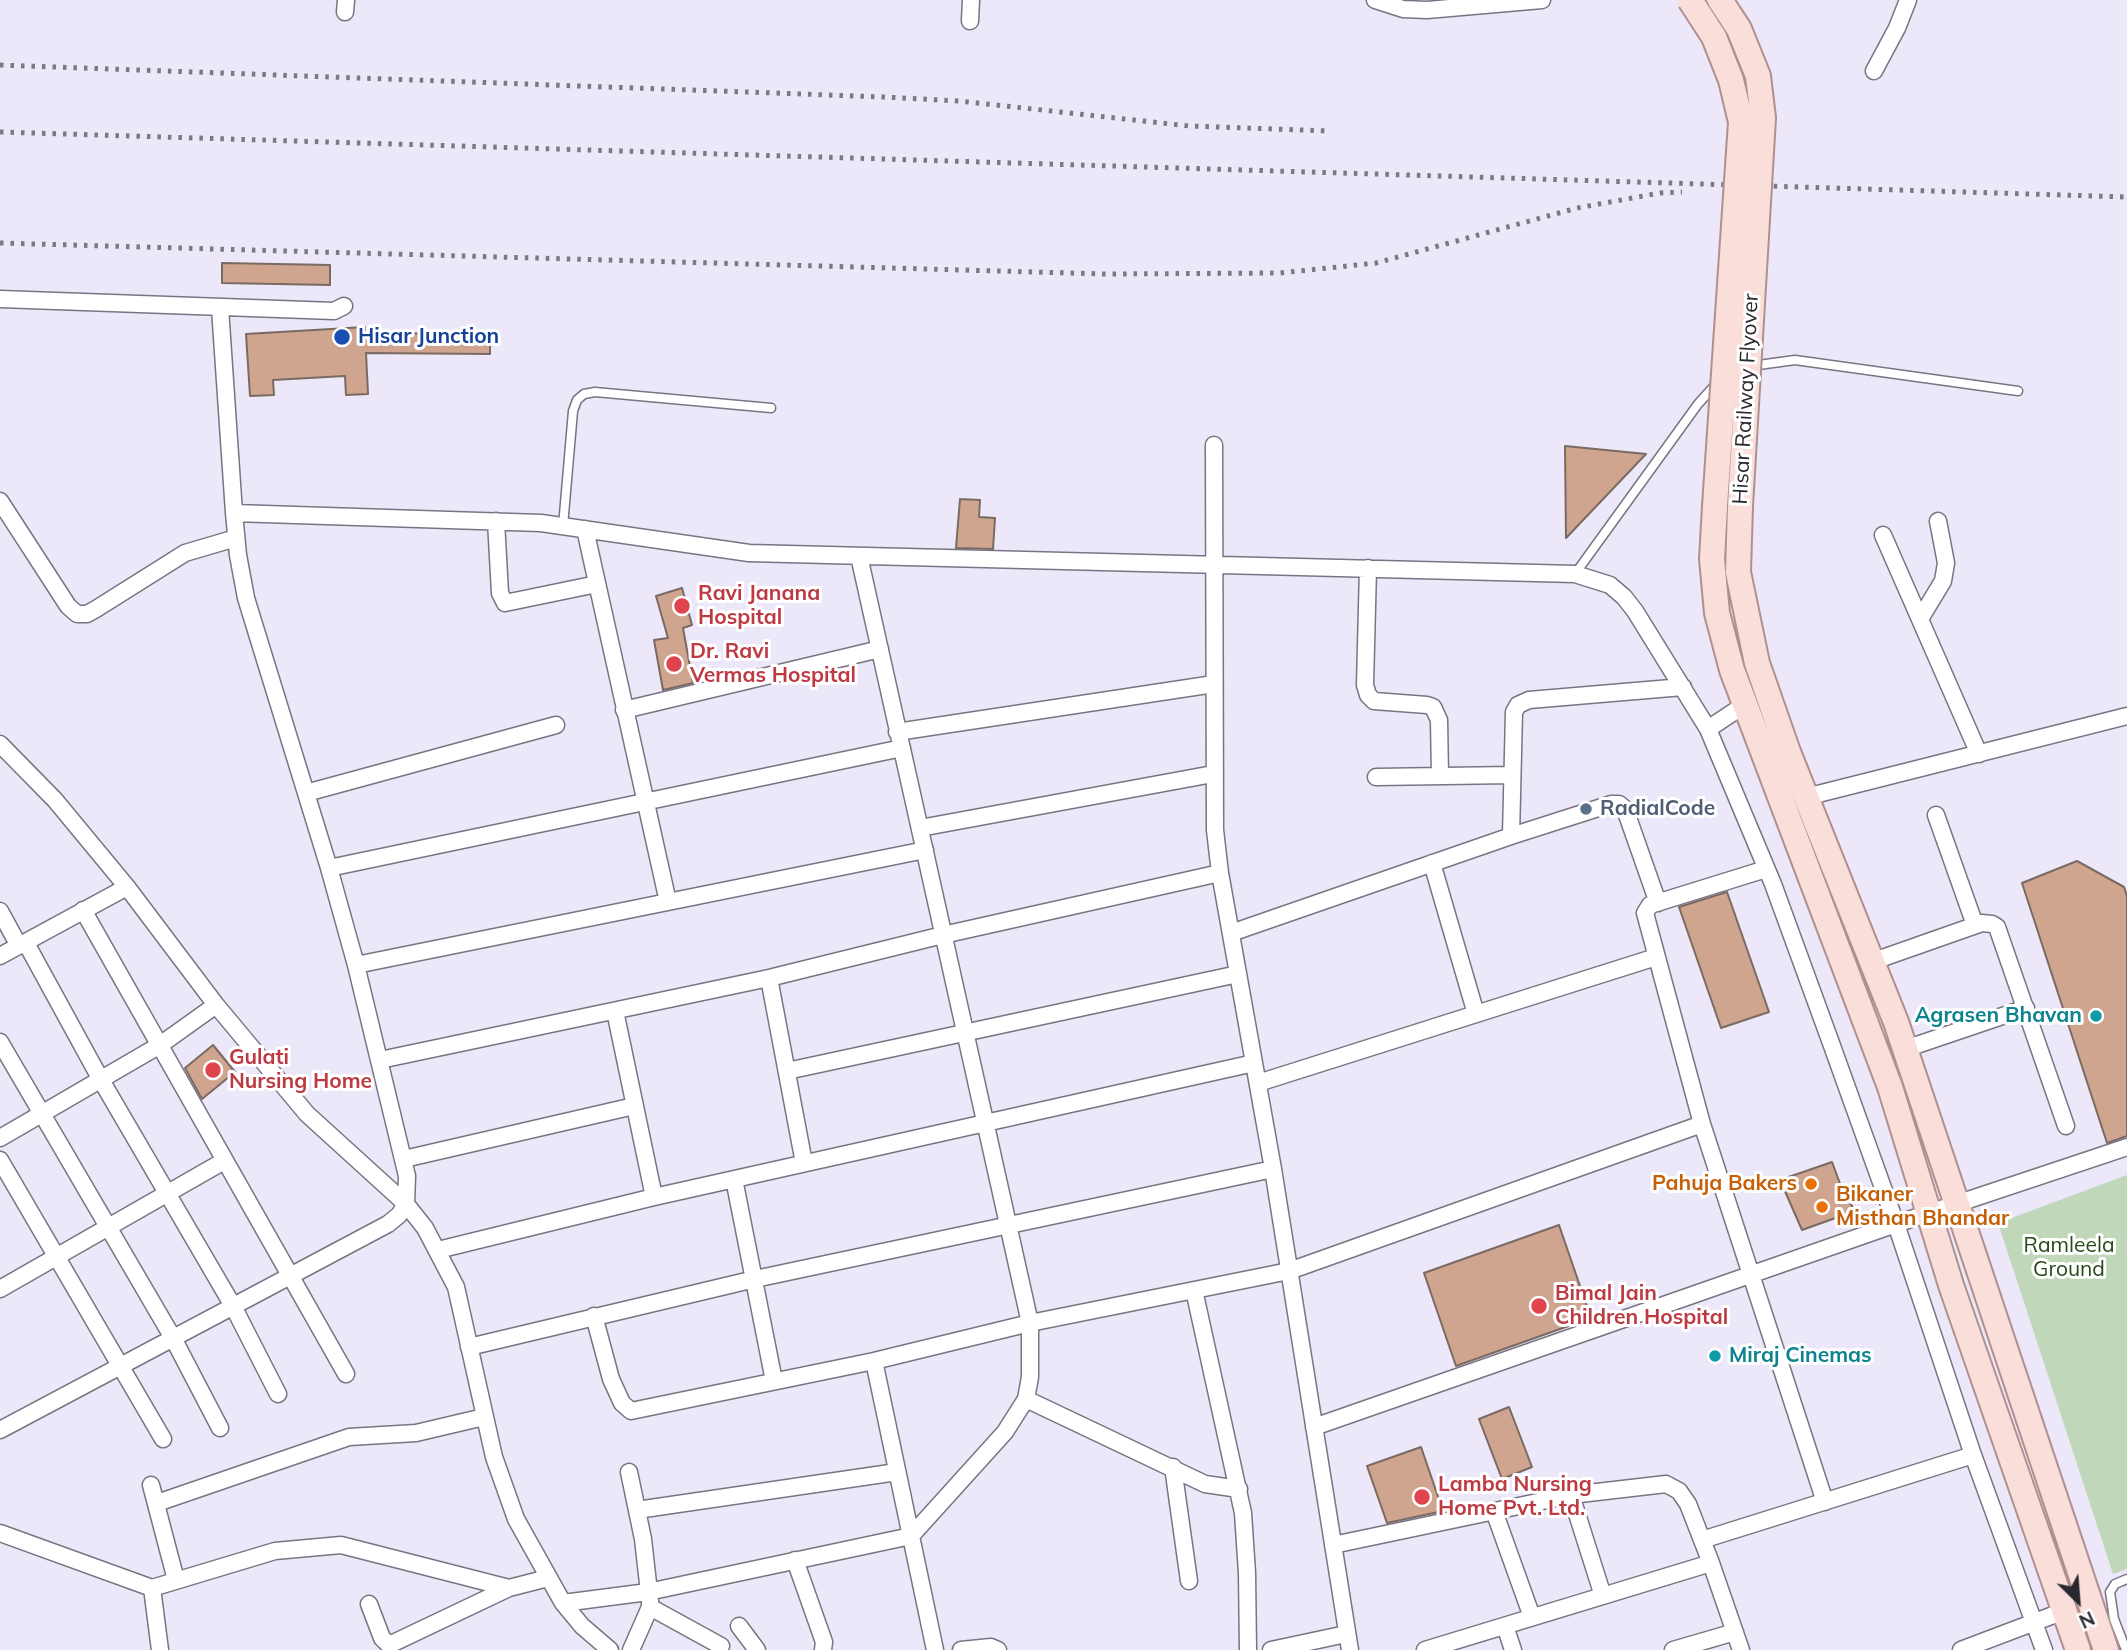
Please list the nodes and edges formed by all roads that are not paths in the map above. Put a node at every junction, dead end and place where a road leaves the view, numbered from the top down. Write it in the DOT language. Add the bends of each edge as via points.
graph roads {
  1 [pos="971,0"];
  2 [pos="1375,0"];
  3 [pos="1542,0"];
  4 [pos="1690,0"];
  5 [pos="1720,0"];
  6 [pos="1908,0"];
  7 [pos="970,22"];
  8 [pos="1874,71"];
  9 [pos="0,299"];
  10 [pos="344,306"];
  11 [pos="220,308"];
  12 [pos="2018,391"];
  13 [pos="771,408"];
  14 [pos="1214,445"];
  15 [pos="0,501"];
  16 [pos="234,513"];
  17 [pos="496,521"];
  18 [pos="1938,521"];
  19 [pos="563,526"];
  20 [pos="585,529"];
  21 [pos="1883,535"];
  22 [pos="236,538"];
  23 [pos="859,556"];
  24 [pos="1214,566"];
  25 [pos="1368,568"];
  26 [pos="1575,574"];
  27 [pos="597,584"];
  28 [pos="1920,619"];
  29 [pos="880,649"];
  30 [pos="1214,684"];
  31 [pos="1683,687"];
  32 [pos="1744,705"];
  33 [pos="624,710"];
  34 [pos="2127,716"];
  35 [pos="556,725"];
  36 [pos="1708,729"];
  37 [pos="900,740"];
  38 [pos="0,744"];
  39 [pos="1979,754"];
  40 [pos="1213,774"];
  41 [pos="1512,775"];
  42 [pos="1440,776"];
  43 [pos="1376,777"];
  44 [pos="306,793"];
  45 [pos="1806,797"];
  46 [pos="644,802"];
  47 [pos="1936,816"];
  48 [pos="920,828"];
  49 [pos="1511,836"];
  50 [pos="925,850"];
  51 [pos="1432,863"];
  52 [pos="329,868"];
  53 [pos="1766,869"];
  54 [pos="1220,873"];
  55 [pos="127,887"];
  56 [pos="668,902"];
  57 [pos="1658,903"];
  58 [pos="83,910"];
  59 [pos="0,911"];
  60 [pos="1975,925"];
  61 [pos="1231,933"];
  62 [pos="943,935"];
  63 [pos="23,945"];
  64 [pos="0,956"];
  65 [pos="1656,957"];
  66 [pos="1871,962"];
  67 [pos="356,965"];
  68 [pos="1238,974"];
  69 [pos="769,978"];
  70 [pos="216,1005"];
  71 [pos="2026,1008"];
  72 [pos="615,1011"];
  73 [pos="1476,1014"];
  74 [pos="966,1032"];
  75 [pos="0,1042"];
  76 [pos="160,1045"];
  77 [pos="1905,1049"];
  78 [pos="380,1060"];
  79 [pos="1254,1063"];
  80 [pos="787,1071"];
  81 [pos="101,1080"];
  82 [pos="1258,1083"];
  83 [pos="634,1106"];
  84 [pos="41,1114"];
  85 [pos="985,1123"];
  86 [pos="1702,1124"];
  87 [pos="2066,1126"];
  88 [pos="0,1138"];
  89 [pos="2127,1147"];
  90 [pos="404,1159"];
  91 [pos="0,1160"];
  92 [pos="224,1161"];
  93 [pos="804,1163"];
  94 [pos="1273,1169"];
  95 [pos="734,1179"];
  96 [pos="166,1194"];
  97 [pos="654,1197"];
  98 [pos="406,1204"];
  99 [pos="1956,1204"];
  100 [pos="1929,1213"];
  101 [pos="1008,1224"];
  102 [pos="1896,1224"];
  103 [pos="107,1227"];
  104 [pos="438,1251"];
  105 [pos="56,1256"];
  106 [pos="1289,1271"];
  107 [pos="1752,1275"];
  108 [pos="290,1276"];
  109 [pos="755,1279"];
  110 [pos="0,1289"];
  111 [pos="1194,1290"];
  112 [pos="233,1307"];
  113 [pos="594,1316"];
  114 [pos="1030,1323"];
  115 [pos="173,1339"];
  116 [pos="469,1347"];
  117 [pos="874,1361"];
  118 [pos="119,1367"];
  119 [pos="346,1374"];
  120 [pos="774,1381"];
  121 [pos="278,1394"];
  122 [pos="1026,1399"];
  123 [pos="484,1417"];
  124 [pos="1314,1427"];
  125 [pos="220,1429"];
  126 [pos="0,1430"];
  127 [pos="163,1439"];
  128 [pos="1973,1455"];
  129 [pos="1173,1467"];
  130 [pos="629,1472"];
  131 [pos="897,1472"];
  132 [pos="151,1485"];
  133 [pos="1239,1489"];
  134 [pos="1571,1495"];
  135 [pos="1825,1502"];
  136 [pos="156,1503"];
  137 [pos="637,1510"];
  138 [pos="1494,1511"];
  139 [pos="0,1533"];
  140 [pos="911,1536"];
  141 [pos="1702,1541"];
  142 [pos="1333,1545"];
  143 [pos="795,1560"];
  144 [pos="1711,1563"];
  145 [pos="548,1578"];
  146 [pos="2127,1579"];
  147 [pos="176,1580"];
  148 [pos="1189,1581"];
  149 [pos="152,1588"];
  150 [pos="509,1588"];
  151 [pos="1603,1596"];
  152 [pos="649,1600"];
  153 [pos="563,1603"];
  154 [pos="369,1604"];
  155 [pos="2064,1611"];
  156 [pos="1532,1617"];
  157 [pos="2034,1623"];
  158 [pos="739,1626"];
  159 [pos="1505,1626"];
  160 [pos="1735,1632"];
  161 [pos="1348,1642"];
  162 [pos="721,1646"];
  163 [pos="160,1650"];
  164 [pos="610,1650"];
  165 [pos="631,1650"];
  166 [pos="757,1650"];
  167 [pos="823,1650"];
  168 [pos="935,1650"];
  169 [pos="961,1650"];
  170 [pos="998,1650"];
  171 [pos="1248,1650"];
  172 [pos="1271,1650"];
  173 [pos="1425,1650"];
  174 [pos="1513,1650"];
  175 [pos="1673,1650"];
  176 [pos="1741,1650"];
  177 [pos="1961,1650"];
  178 [pos="2044,1650"];
  179 [pos="2078,1650"];
  180 [pos="2106,1650"];
  181 [pos="2126,1650"];
  1 -- 7 [label="street"];
  2 -- 3 [label="street" via="1403,9 1427,10"];
  4 -- 32 [label="main road, Hisar Railway Flyover, bridge" via="1714,37 1741,122 1712,559 1717,612"];
  5 -- 45 [label="main road, Hisar Railway Flyover, bridge" via="1739,29 1758,76 1763,118 1738,572 1757,663"];
  6 -- 8 [label="street"];
  9 -- 11 [label="street"];
  10 -- 11 [label="street" via="334,311"];
  11 -- 16 [label="street"];
  12 -- 26 [label="lane" via="1795,360 1737,371 1717,382 1698,404"];
  13 -- 19 [label="lane" via="583,394 573,411"];
  14 -- 24 [label="street"];
  15 -- 22 [label="street" via="77,614 96,610 185,553"];
  16 -- 17 [label="street"];
  16 -- 22 [label="street"];
  17 -- 19 [label="street"];
  17 -- 27 [label="street" via="500,593 505,603"];
  18 -- 28 [label="street" via="1946,563 1943,581"];
  19 -- 20 [label="street"];
  20 -- 23 [label="street" via="749,553"];
  20 -- 27 [label="street"];
  21 -- 28 [label="street"];
  22 -- 44 [label="street" via="246,598"];
  23 -- 24 [label="street"];
  23 -- 29 [label="street"];
  24 -- 25 [label="street"];
  24 -- 30 [label="street"];
  25 -- 26 [label="street"];
  25 -- 42 [label="street" via="1368,695 1374,701 1433,707 1439,720"];
  26 -- 31 [label="street" via="1610,585 1624,597"];
  27 -- 33 [label="street"];
  28 -- 39 [label="street"];
  29 -- 33 [label="street"];
  29 -- 37 [label="street"];
  30 -- 37 [label="street"];
  30 -- 40 [label="street"];
  31 -- 36 [label="street"];
  31 -- 41 [label="street" via="1522,702 1514,712"];
  32 -- 36 [label="street"];
  32 -- 100 [label="main road, Hisar Railway Flyover" via="1890,1087"];
  33 -- 46 [label="street"];
  34 -- 39 [label="street"];
  35 -- 44 [label="street"];
  36 -- 53 [label="street"];
  37 -- 46 [label="street"];
  37 -- 48 [label="street"];
  38 -- 55 [label="street" via="55,800"];
  39 -- 45 [label="street"];
  40 -- 48 [label="street"];
  40 -- 54 [label="street"];
  41 -- 42 [label="street"];
  41 -- 49 [label="street"];
  42 -- 43 [label="street"];
  44 -- 52 [label="street"];
  45 -- 66 [label="main road, Hisar Railway Flyover"];
  46 -- 52 [label="street"];
  46 -- 56 [label="street"];
  47 -- 60 [label="street"];
  48 -- 50 [label="street"];
  49 -- 51 [label="street"];
  49 -- 57 [label="street" via="1619,804 1629,816"];
  50 -- 56 [label="street"];
  50 -- 62 [label="street"];
  51 -- 61 [label="street"];
  51 -- 73 [label="street"];
  52 -- 67 [label="street"];
  53 -- 57 [label="street"];
  53 -- 102 [label="street"];
  54 -- 61 [label="street"];
  54 -- 62 [label="street"];
  55 -- 58 [label="street"];
  55 -- 70 [label="street"];
  56 -- 67 [label="street"];
  57 -- 65 [label="street" via="1645,913"];
  58 -- 63 [label="street"];
  58 -- 76 [label="street"];
  59 -- 63 [label="street"];
  60 -- 66 [label="street"];
  60 -- 71 [label="street" via="1992,923 1997,927"];
  61 -- 68 [label="street"];
  62 -- 69 [label="street"];
  62 -- 74 [label="street"];
  63 -- 64 [label="street"];
  63 -- 81 [label="street"];
  65 -- 73 [label="street"];
  65 -- 86 [label="street"];
  66 -- 77 [label="main road, Hisar Railway Flyover"];
  67 -- 78 [label="street"];
  68 -- 74 [label="street"];
  68 -- 79 [label="street"];
  69 -- 72 [label="street"];
  69 -- 80 [label="street"];
  70 -- 76 [label="street"];
  70 -- 98 [label="street" via="307,1114"];
  71 -- 77 [label="street"];
  71 -- 87 [label="street"];
  72 -- 78 [label="street"];
  72 -- 83 [label="street"];
  73 -- 82 [label="street"];
  74 -- 80 [label="street"];
  74 -- 85 [label="street"];
  75 -- 84 [label="street"];
  76 -- 81 [label="street"];
  76 -- 92 [label="street"];
  77 -- 99 [label="main road, Hisar Railway Flyover"];
  78 -- 90 [label="street"];
  79 -- 82 [label="street"];
  79 -- 85 [label="street"];
  80 -- 93 [label="street"];
  81 -- 84 [label="street"];
  81 -- 96 [label="street"];
  82 -- 94 [label="street"];
  83 -- 90 [label="street"];
  83 -- 97 [label="street"];
  84 -- 88 [label="street"];
  84 -- 103 [label="street"];
  85 -- 93 [label="street"];
  85 -- 101 [label="street"];
  86 -- 106 [label="street"];
  86 -- 107 [label="street"];
  89 -- 99 [label="street"];
  90 -- 98 [label="street"];
  91 -- 105 [label="street"];
  92 -- 96 [label="street"];
  92 -- 108 [label="street"];
  93 -- 95 [label="street"];
  94 -- 101 [label="street"];
  94 -- 106 [label="street"];
  95 -- 97 [label="street"];
  95 -- 109 [label="street"];
  96 -- 103 [label="street"];
  96 -- 112 [label="street"];
  97 -- 104 [label="street"];
  98 -- 104 [label="street"];
  98 -- 108 [label="street" via="388,1224"];
  99 -- 100 [label="street"];
  99 -- 180 [label="main road, Hisar Railway Flyover"];
  100 -- 102 [label="street"];
  100 -- 155 [label="main road, Hisar Railway Flyover"];
  101 -- 109 [label="street"];
  101 -- 114 [label="street"];
  102 -- 107 [label="street"];
  102 -- 128 [label="street"];
  103 -- 105 [label="street"];
  103 -- 115 [label="street"];
  104 -- 116 [label="street" via="456,1287"];
  105 -- 110 [label="street"];
  105 -- 118 [label="street"];
  106 -- 111 [label="street"];
  106 -- 124 [label="street"];
  107 -- 124 [label="street"];
  107 -- 135 [label="street"];
  108 -- 112 [label="street"];
  108 -- 119 [label="street"];
  109 -- 113 [label="street"];
  109 -- 120 [label="street"];
  111 -- 114 [label="street"];
  111 -- 133 [label="street"];
  112 -- 115 [label="street"];
  112 -- 121 [label="street"];
  113 -- 116 [label="street"];
  113 -- 120 [label="street" via="611,1379 631,1411"];
  114 -- 117 [label="street"];
  114 -- 122 [label="street"];
  115 -- 118 [label="street"];
  115 -- 125 [label="street"];
  116 -- 123 [label="street"];
  117 -- 120 [label="street"];
  117 -- 131 [label="street"];
  118 -- 126 [label="street"];
  118 -- 127 [label="street"];
  122 -- 129 [label="street"];
  122 -- 140 [label="street" via="1005,1432"];
  123 -- 136 [label="street" via="416,1433 349,1437"];
  123 -- 145 [label="street" via="504,1490"];
  124 -- 142 [label="street"];
  128 -- 135 [label="street"];
  128 -- 157 [label="street"];
  129 -- 133 [label="street" via="1205,1484"];
  129 -- 148 [label="street"];
  130 -- 137 [label="street"];
  131 -- 137 [label="street"];
  131 -- 140 [label="street"];
  132 -- 136 [label="street"];
  133 -- 171 [label="street"];
  134 -- 138 [label="street"];
  134 -- 141 [label="street" via="1666,1484 1679,1491 1688,1504"];
  134 -- 151 [label="street"];
  135 -- 141 [label="street"];
  136 -- 147 [label="street"];
  137 -- 152 [label="street"];
  138 -- 142 [label="street"];
  138 -- 156 [label="street"];
  139 -- 149 [label="street"];
  140 -- 143 [label="street"];
  140 -- 168 [label="street"];
  141 -- 144 [label="street"];
  142 -- 161 [label="street"];
  143 -- 152 [label="street"];
  143 -- 167 [label="street"];
  144 -- 151 [label="street"];
  144 -- 160 [label="street"];
  145 -- 150 [label="street"];
  145 -- 153 [label="street"];
  146 -- 181 [label="lane" via="2110,1592"];
  147 -- 149 [label="street"];
  147 -- 150 [label="street" via="275,1551 341,1545"];
  149 -- 163 [label="street"];
  150 -- 154 [label="street" via="389,1645"];
  151 -- 156 [label="street"];
  152 -- 153 [label="street"];
  152 -- 162 [label="street"];
  152 -- 165 [label="street"];
  153 -- 164 [label="street"];
  155 -- 157 [label="street"];
  155 -- 179 [label="main road, Hisar Railway Flyover"];
  156 -- 159 [label="street"];
  157 -- 177 [label="street"];
  157 -- 178 [label="street"];
  158 -- 166 [label="street"];
  159 -- 173 [label="street"];
  159 -- 174 [label="street"];
  160 -- 175 [label="street"];
  160 -- 176 [label="street"];
  161 -- 172 [label="street"];
  169 -- 170 [label="street"];
}
